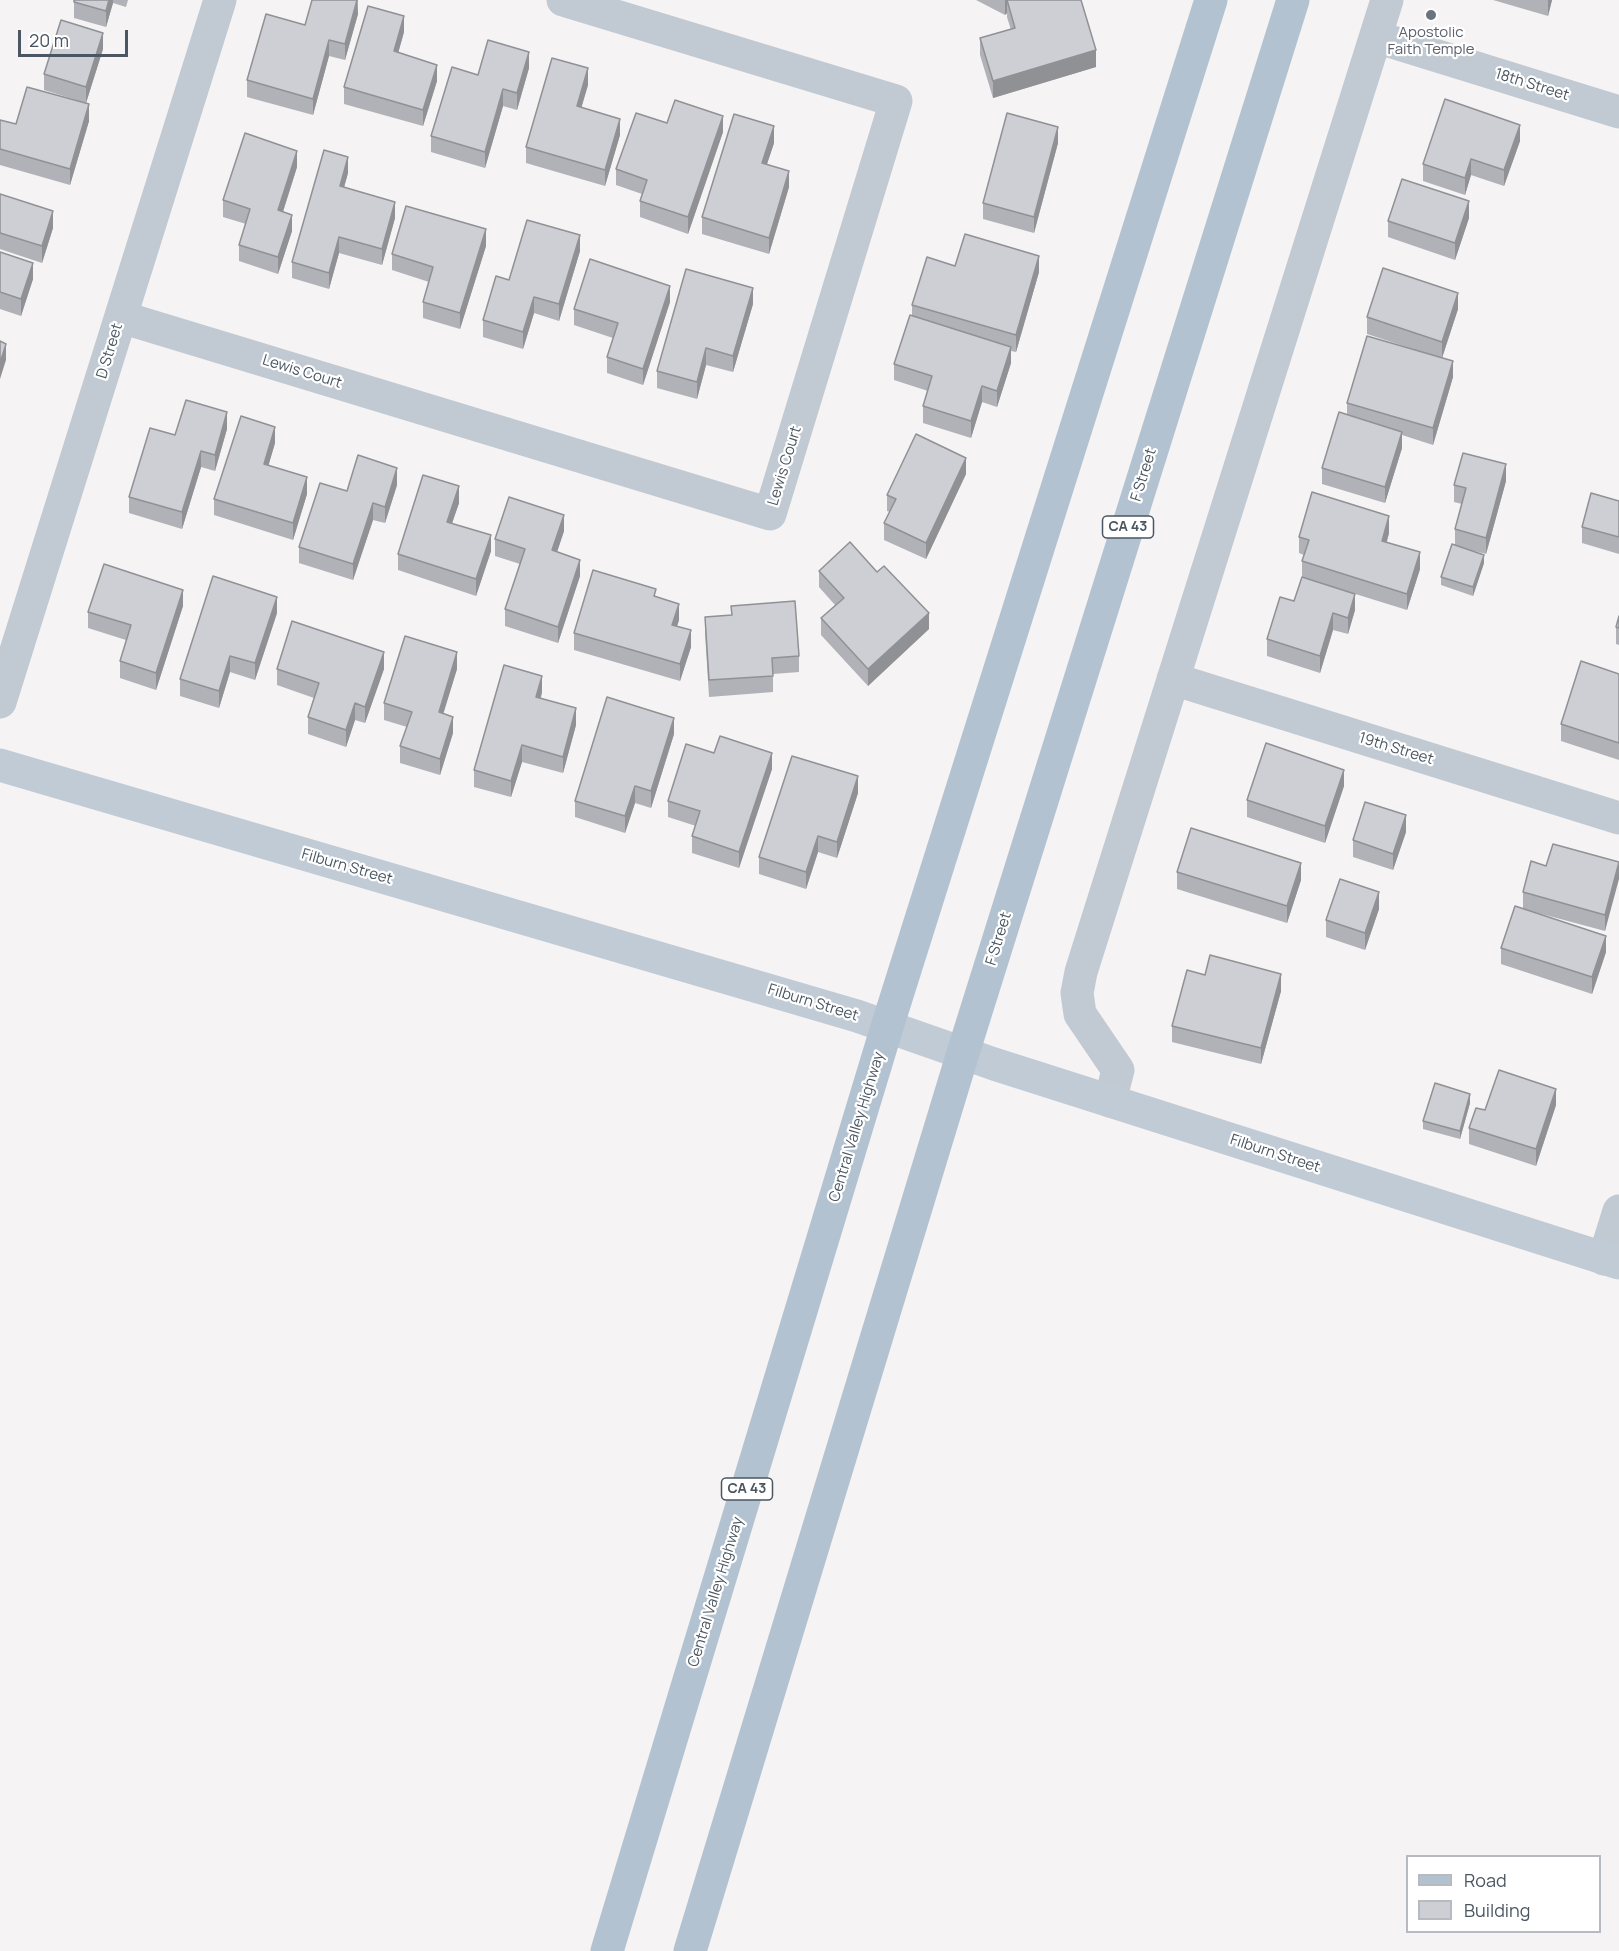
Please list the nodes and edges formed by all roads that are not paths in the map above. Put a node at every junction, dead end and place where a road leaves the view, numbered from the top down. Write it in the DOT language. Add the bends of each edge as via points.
graph roads {
  1 [pos="220,0"];
  2 [pos="563,0"];
  3 [pos="1210,0"];
  4 [pos="1293,0"];
  5 [pos="1387,0"];
  6 [pos="1376,37"];
  7 [pos="1619,112"];
  8 [pos="121,317"];
  9 [pos="1173,679"];
  10 [pos="0,702"];
  11 [pos="0,765"];
  12 [pos="1619,818"];
  13 [pos="888,1027"];
  14 [pos="963,1053"];
  15 [pos="1110,1101"];
  16 [pos="1619,1211"];
  17 [pos="1611,1261"];
  18 [pos="607,1951"];
  19 [pos="690,1951"];
  1 -- 8 [label="street, D Street"];
  2 -- 8 [label="street, Lewis Court" via="896,101 770,514"];
  3 -- 13 [label="main road, CA 43"];
  4 -- 14 [label="main road, F Street / CA 43"];
  5 -- 6 [label="street"];
  6 -- 7 [label="street, 18th Street"];
  6 -- 9 [label="street"];
  8 -- 10 [label="street, D Street"];
  9 -- 12 [label="street, 19th Street"];
  9 -- 15 [label="street" via="1077,993 1080,1014 1118,1070"];
  11 -- 13 [label="street, Filburn Street"];
  13 -- 14 [label="street, Filburn Street"];
  13 -- 18 [label="main road, Central Valley Highway / CA 43"];
  14 -- 15 [label="street, Filburn Street"];
  14 -- 19 [label="main road, CA 43"];
  15 -- 17 [label="street, Filburn Street"];
  16 -- 17 [label="street"];
}
